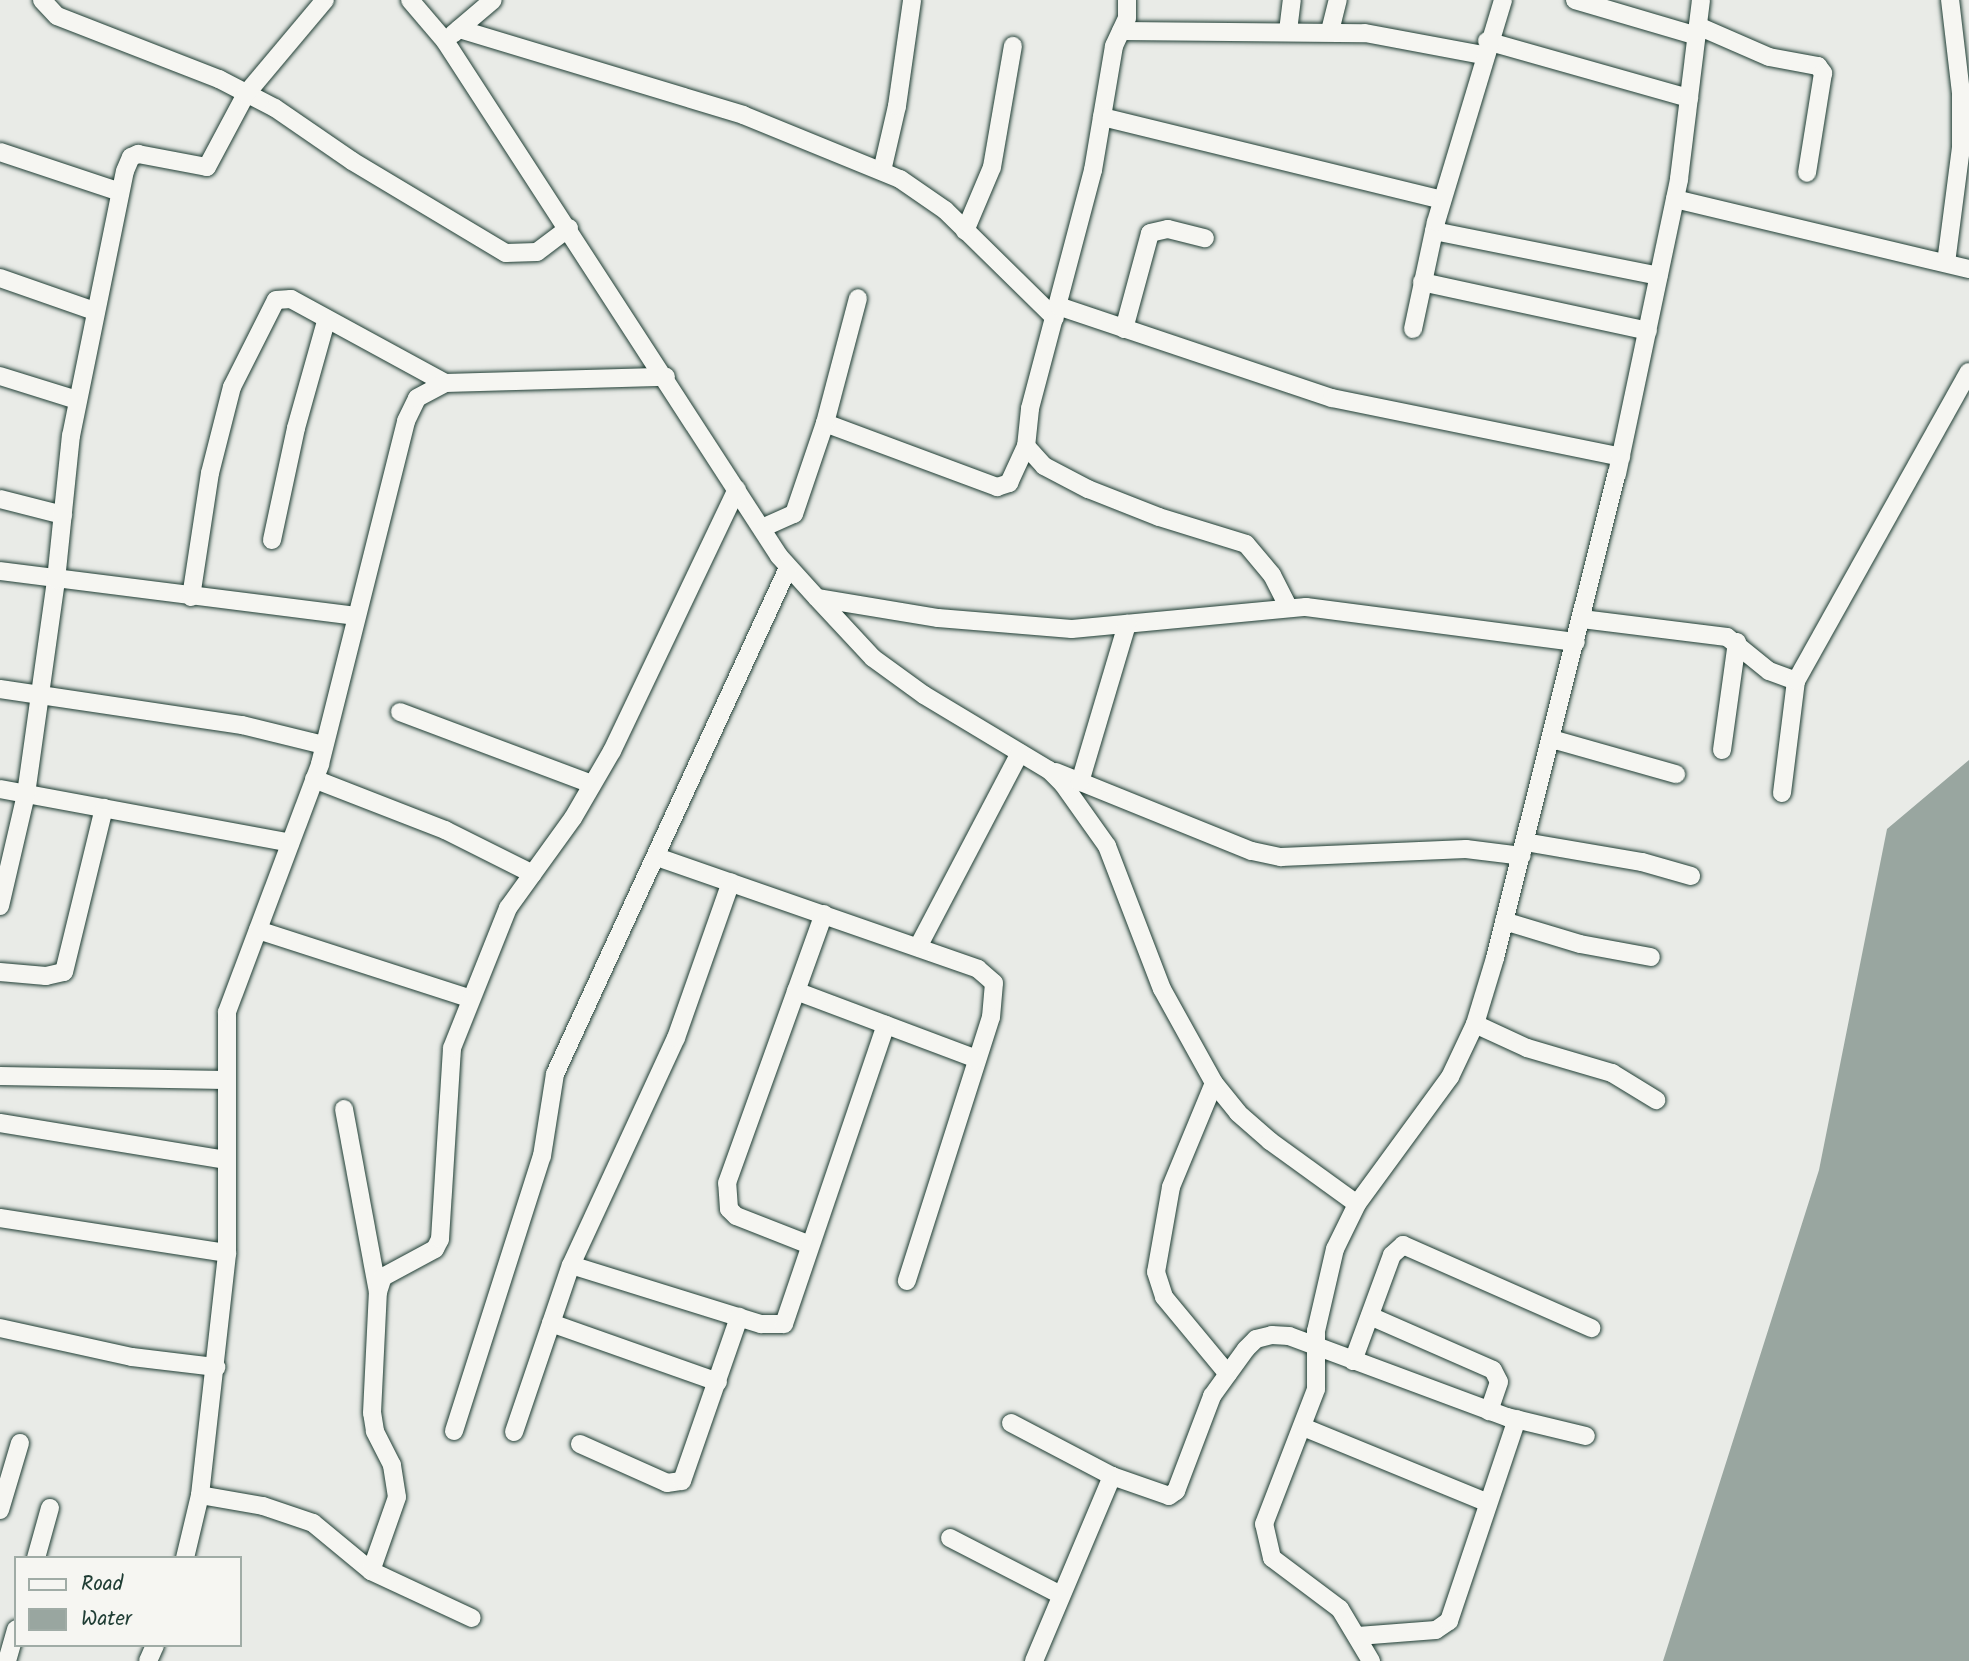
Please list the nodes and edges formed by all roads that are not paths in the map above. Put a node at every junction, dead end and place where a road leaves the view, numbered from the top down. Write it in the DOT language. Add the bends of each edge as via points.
graph roads {
  1 [pos="42,0"];
  2 [pos="325,0"];
  3 [pos="410,0"];
  4 [pos="493,0"];
  5 [pos="912,0"];
  6 [pos="1127,0"];
  7 [pos="1292,0"];
  8 [pos="1338,0"];
  9 [pos="1503,0"];
  10 [pos="1575,0"];
  11 [pos="1701,0"];
  12 [pos="1950,0"];
  13 [pos="1288,30"];
  14 [pos="1121,31"];
  15 [pos="1331,31"];
  16 [pos="1698,31"];
  17 [pos="452,35"];
  18 [pos="1013,46"];
  19 [pos="1485,48"];
  20 [pos="246,94"];
  21 [pos="1689,98"];
  22 [pos="1102,117"];
  23 [pos="0,152"];
  24 [pos="882,171"];
  25 [pos="1808,173"];
  26 [pos="120,192"];
  27 [pos="1675,199"];
  28 [pos="1442,200"];
  29 [pos="569,228"];
  30 [pos="965,230"];
  31 [pos="1434,231"];
  32 [pos="1205,238"];
  33 [pos="1946,263"];
  34 [pos="1969,269"];
  35 [pos="1659,276"];
  36 [pos="0,278"];
  37 [pos="1422,282"];
  38 [pos="858,298"];
  39 [pos="94,312"];
  40 [pos="1056,312"];
  41 [pos="326,321"];
  42 [pos="1124,329"];
  43 [pos="1413,329"];
  44 [pos="1648,331"];
  45 [pos="1969,372"];
  46 [pos="0,376"];
  47 [pos="666,377"];
  48 [pos="445,383"];
  49 [pos="77,400"];
  50 [pos="825,423"];
  51 [pos="1026,446"];
  52 [pos="1621,457"];
  53 [pos="737,489"];
  54 [pos="0,499"];
  55 [pos="63,515"];
  56 [pos="762,528"];
  57 [pos="272,540"];
  58 [pos="789,568"];
  59 [pos="0,571"];
  60 [pos="56,580"];
  61 [pos="191,597"];
  62 [pos="817,598"];
  63 [pos="1289,608"];
  64 [pos="355,617"];
  65 [pos="1582,619"];
  66 [pos="1127,624"];
  67 [pos="1576,642"];
  68 [pos="1737,642"];
  69 [pos="1796,681"];
  70 [pos="0,689"];
  71 [pos="40,696"];
  72 [pos="400,712"];
  73 [pos="1552,739"];
  74 [pos="324,745"];
  75 [pos="1722,750"];
  76 [pos="1020,753"];
  77 [pos="1049,770"];
  78 [pos="1676,774"];
  79 [pos="314,779"];
  80 [pos="1080,782"];
  81 [pos="592,784"];
  82 [pos="0,789"];
  83 [pos="1782,793"];
  84 [pos="26,794"];
  85 [pos="104,808"];
  86 [pos="290,843"];
  87 [pos="1523,849"];
  88 [pos="657,856"];
  89 [pos="533,874"];
  90 [pos="1690,876"];
  91 [pos="731,882"];
  92 [pos="0,906"];
  93 [pos="824,914"];
  94 [pos="1504,921"];
  95 [pos="258,930"];
  96 [pos="918,947"];
  97 [pos="1651,957"];
  98 [pos="0,972"];
  99 [pos="796,991"];
  100 [pos="469,998"];
  101 [pos="1475,1024"];
  102 [pos="886,1025"];
  103 [pos="978,1059"];
  104 [pos="0,1076"];
  105 [pos="225,1080"];
  106 [pos="1214,1083"];
  107 [pos="1656,1100"];
  108 [pos="344,1109"];
  109 [pos="0,1123"];
  110 [pos="228,1160"];
  111 [pos="1357,1204"];
  112 [pos="0,1218"];
  113 [pos="810,1245"];
  114 [pos="227,1253"];
  115 [pos="571,1265"];
  116 [pos="906,1281"];
  117 [pos="378,1292"];
  118 [pos="1370,1316"];
  119 [pos="739,1317"];
  120 [pos="551,1323"];
  121 [pos="0,1328"];
  122 [pos="1591,1328"];
  123 [pos="1317,1347"];
  124 [pos="1353,1361"];
  125 [pos="216,1367"];
  126 [pos="1227,1374"];
  127 [pos="718,1382"];
  128 [pos="1489,1411"];
  129 [pos="1517,1419"];
  130 [pos="1011,1423"];
  131 [pos="1303,1427"];
  132 [pos="454,1431"];
  133 [pos="514,1432"];
  134 [pos="1586,1436"];
  135 [pos="20,1443"];
  136 [pos="580,1444"];
  137 [pos="1112,1476"];
  138 [pos="200,1495"];
  139 [pos="1488,1503"];
  140 [pos="50,1508"];
  141 [pos="0,1510"];
  142 [pos="950,1538"];
  143 [pos="37,1556"];
  144 [pos="185,1556"];
  145 [pos="371,1571"];
  146 [pos="1059,1594"];
  147 [pos="472,1618"];
  148 [pos="14,1636"];
  149 [pos="1358,1636"];
  150 [pos="7,1661"];
  151 [pos="1034,1661"];
  152 [pos="1371,1661"];
  1 -- 20 [label="street" via="57,16"];
  2 -- 20 [label="street"];
  3 -- 17 [label="street"];
  4 -- 17 [label="street"];
  5 -- 24 [label="street" via="897,106"];
  6 -- 14 [label="street"];
  7 -- 13 [label="street"];
  8 -- 15 [label="street"];
  9 -- 19 [label="street"];
  10 -- 16 [label="street"];
  11 -- 16 [label="street"];
  12 -- 33 [label="street" via="1961,148"];
  13 -- 14 [label="street"];
  13 -- 15 [label="street"];
  14 -- 22 [label="street" via="1114,46"];
  15 -- 19 [label="street"];
  16 -- 21 [label="street"];
  16 -- 25 [label="street" via="1769,57 1818,66 1823,73"];
  17 -- 24 [label="street" via="743,114"];
  17 -- 29 [label="street"];
  18 -- 30 [label="street" via="992,167"];
  19 -- 21 [label="street"];
  19 -- 28 [label="street"];
  20 -- 26 [label="street" via="207,167 138,154 131,157"];
  20 -- 29 [label="street" via="506,253 537,252"];
  21 -- 27 [label="street"];
  22 -- 28 [label="street"];
  22 -- 40 [label="street"];
  23 -- 26 [label="street"];
  24 -- 30 [label="street" via="921,191"];
  26 -- 39 [label="street"];
  27 -- 33 [label="street"];
  27 -- 35 [label="street"];
  28 -- 31 [label="street"];
  29 -- 47 [label="street"];
  30 -- 40 [label="street"];
  31 -- 35 [label="street"];
  31 -- 37 [label="street"];
  32 -- 42 [label="street" via="1168,229 1150,233"];
  33 -- 34 [label="street"];
  35 -- 44 [label="street"];
  36 -- 39 [label="street"];
  37 -- 43 [label="street"];
  37 -- 44 [label="street"];
  38 -- 50 [label="street"];
  39 -- 49 [label="street"];
  40 -- 42 [label="street"];
  40 -- 51 [label="street" via="1027,421"];
  41 -- 48 [label="street"];
  41 -- 57 [label="street" via="296,428"];
  41 -- 61 [label="street" via="283,297 267,313 232,387 210,473"];
  42 -- 52 [label="street" via="1332,398"];
  44 -- 52 [label="street"];
  45 -- 69 [label="street"];
  46 -- 49 [label="street"];
  47 -- 48 [label="street"];
  47 -- 53 [label="street"];
  48 -- 64 [label="street" via="417,398 406,421"];
  49 -- 55 [label="street"];
  50 -- 51 [label="street" via="997,487 1009,483"];
  50 -- 56 [label="street" via="794,514"];
  51 -- 63 [label="street" via="1044,466 1088,489 1246,544 1272,575"];
  52 -- 65 [label="street"];
  53 -- 56 [label="street"];
  53 -- 81 [label="street"];
  54 -- 55 [label="street"];
  55 -- 60 [label="street"];
  56 -- 58 [label="street"];
  58 -- 62 [label="street"];
  58 -- 88 [label="street"];
  59 -- 60 [label="street"];
  60 -- 61 [label="street"];
  60 -- 71 [label="street"];
  61 -- 64 [label="street"];
  62 -- 66 [label="street" via="834,604 1027,627"];
  62 -- 76 [label="street" via="873,658"];
  63 -- 66 [label="street"];
  63 -- 67 [label="street" via="1379,614"];
  64 -- 74 [label="street"];
  65 -- 67 [label="street"];
  65 -- 68 [label="street" via="1716,635"];
  66 -- 80 [label="street"];
  67 -- 73 [label="street"];
  68 -- 69 [label="street" via="1769,671"];
  68 -- 75 [label="street"];
  69 -- 83 [label="street"];
  70 -- 71 [label="street"];
  71 -- 74 [label="street" via="242,725"];
  71 -- 84 [label="street"];
  72 -- 81 [label="street"];
  73 -- 78 [label="street"];
  73 -- 87 [label="street"];
  74 -- 79 [label="street"];
  76 -- 77 [label="street"];
  76 -- 96 [label="street"];
  77 -- 80 [label="street"];
  77 -- 106 [label="street" via="1084,809 1107,846 1162,989"];
  79 -- 86 [label="street"];
  79 -- 89 [label="street" via="445,830"];
  80 -- 87 [label="street" via="1252,851 1281,857"];
  81 -- 89 [label="street"];
  82 -- 84 [label="street"];
  84 -- 85 [label="street"];
  84 -- 92 [label="street"];
  85 -- 86 [label="street"];
  85 -- 98 [label="street" via="64,972 46,976"];
  86 -- 95 [label="street"];
  87 -- 90 [label="street" via="1642,862"];
  87 -- 94 [label="street"];
  88 -- 91 [label="street"];
  88 -- 132 [label="street" via="555,1074 542,1156"];
  89 -- 100 [label="street" via="508,908"];
  91 -- 93 [label="street"];
  91 -- 115 [label="street" via="677,1038"];
  93 -- 96 [label="street"];
  93 -- 99 [label="street"];
  94 -- 97 [label="street" via="1580,944"];
  94 -- 101 [label="street"];
  95 -- 100 [label="street"];
  95 -- 105 [label="street" via="227,1012"];
  96 -- 103 [label="street" via="978,969 994,983 991,1017"];
  99 -- 102 [label="street"];
  99 -- 113 [label="street" via="727,1183 727,1199 736,1216"];
  100 -- 117 [label="street" via="452,1048 448,1078 440,1239 435,1249 383,1277"];
  101 -- 107 [label="street" via="1527,1048 1612,1073"];
  101 -- 111 [label="street" via="1431,1108"];
  102 -- 103 [label="street"];
  102 -- 113 [label="street"];
  103 -- 116 [label="street"];
  104 -- 105 [label="street"];
  105 -- 110 [label="street"];
  106 -- 111 [label="street" via="1262,1134"];
  106 -- 126 [label="street" via="1171,1187 1156,1272 1164,1297"];
  108 -- 117 [label="street"];
  109 -- 110 [label="street"];
  110 -- 114 [label="street"];
  111 -- 123 [label="street" via="1335,1249 1321,1293"];
  112 -- 114 [label="street"];
  113 -- 119 [label="street" via="784,1324 776,1327"];
  114 -- 125 [label="street"];
  115 -- 119 [label="street"];
  115 -- 120 [label="street"];
  117 -- 145 [label="street" via="372,1413 375,1431 392,1465 397,1497"];
  118 -- 122 [label="street" via="1392,1255 1403,1245"];
  118 -- 124 [label="street"];
  118 -- 128 [label="street" via="1493,1370 1499,1382"];
  119 -- 127 [label="street"];
  120 -- 127 [label="street"];
  120 -- 133 [label="street"];
  121 -- 125 [label="street" via="132,1357"];
  123 -- 124 [label="street"];
  123 -- 126 [label="street" via="1289,1336 1256,1339"];
  123 -- 131 [label="street" via="1316,1389"];
  124 -- 128 [label="street"];
  125 -- 138 [label="street"];
  126 -- 137 [label="street" via="1199,1425 1176,1491 1160,1496"];
  127 -- 136 [label="street" via="682,1482 667,1483"];
  128 -- 129 [label="street"];
  129 -- 134 [label="street"];
  129 -- 139 [label="street"];
  130 -- 137 [label="street"];
  131 -- 139 [label="street"];
  131 -- 149 [label="street" via="1269,1502 1265,1541 1272,1558 1340,1609"];
  135 -- 141 [label="street"];
  137 -- 146 [label="street"];
  138 -- 144 [label="street"];
  138 -- 145 [label="street" via="264,1506 303,1519"];
  139 -- 149 [label="street" via="1475,1555 1449,1621 1436,1630"];
  140 -- 143 [label="street"];
  142 -- 146 [label="street"];
  145 -- 147 [label="street"];
  146 -- 151 [label="street"];
  148 -- 150 [label="street"];
  149 -- 152 [label="street"];
}
